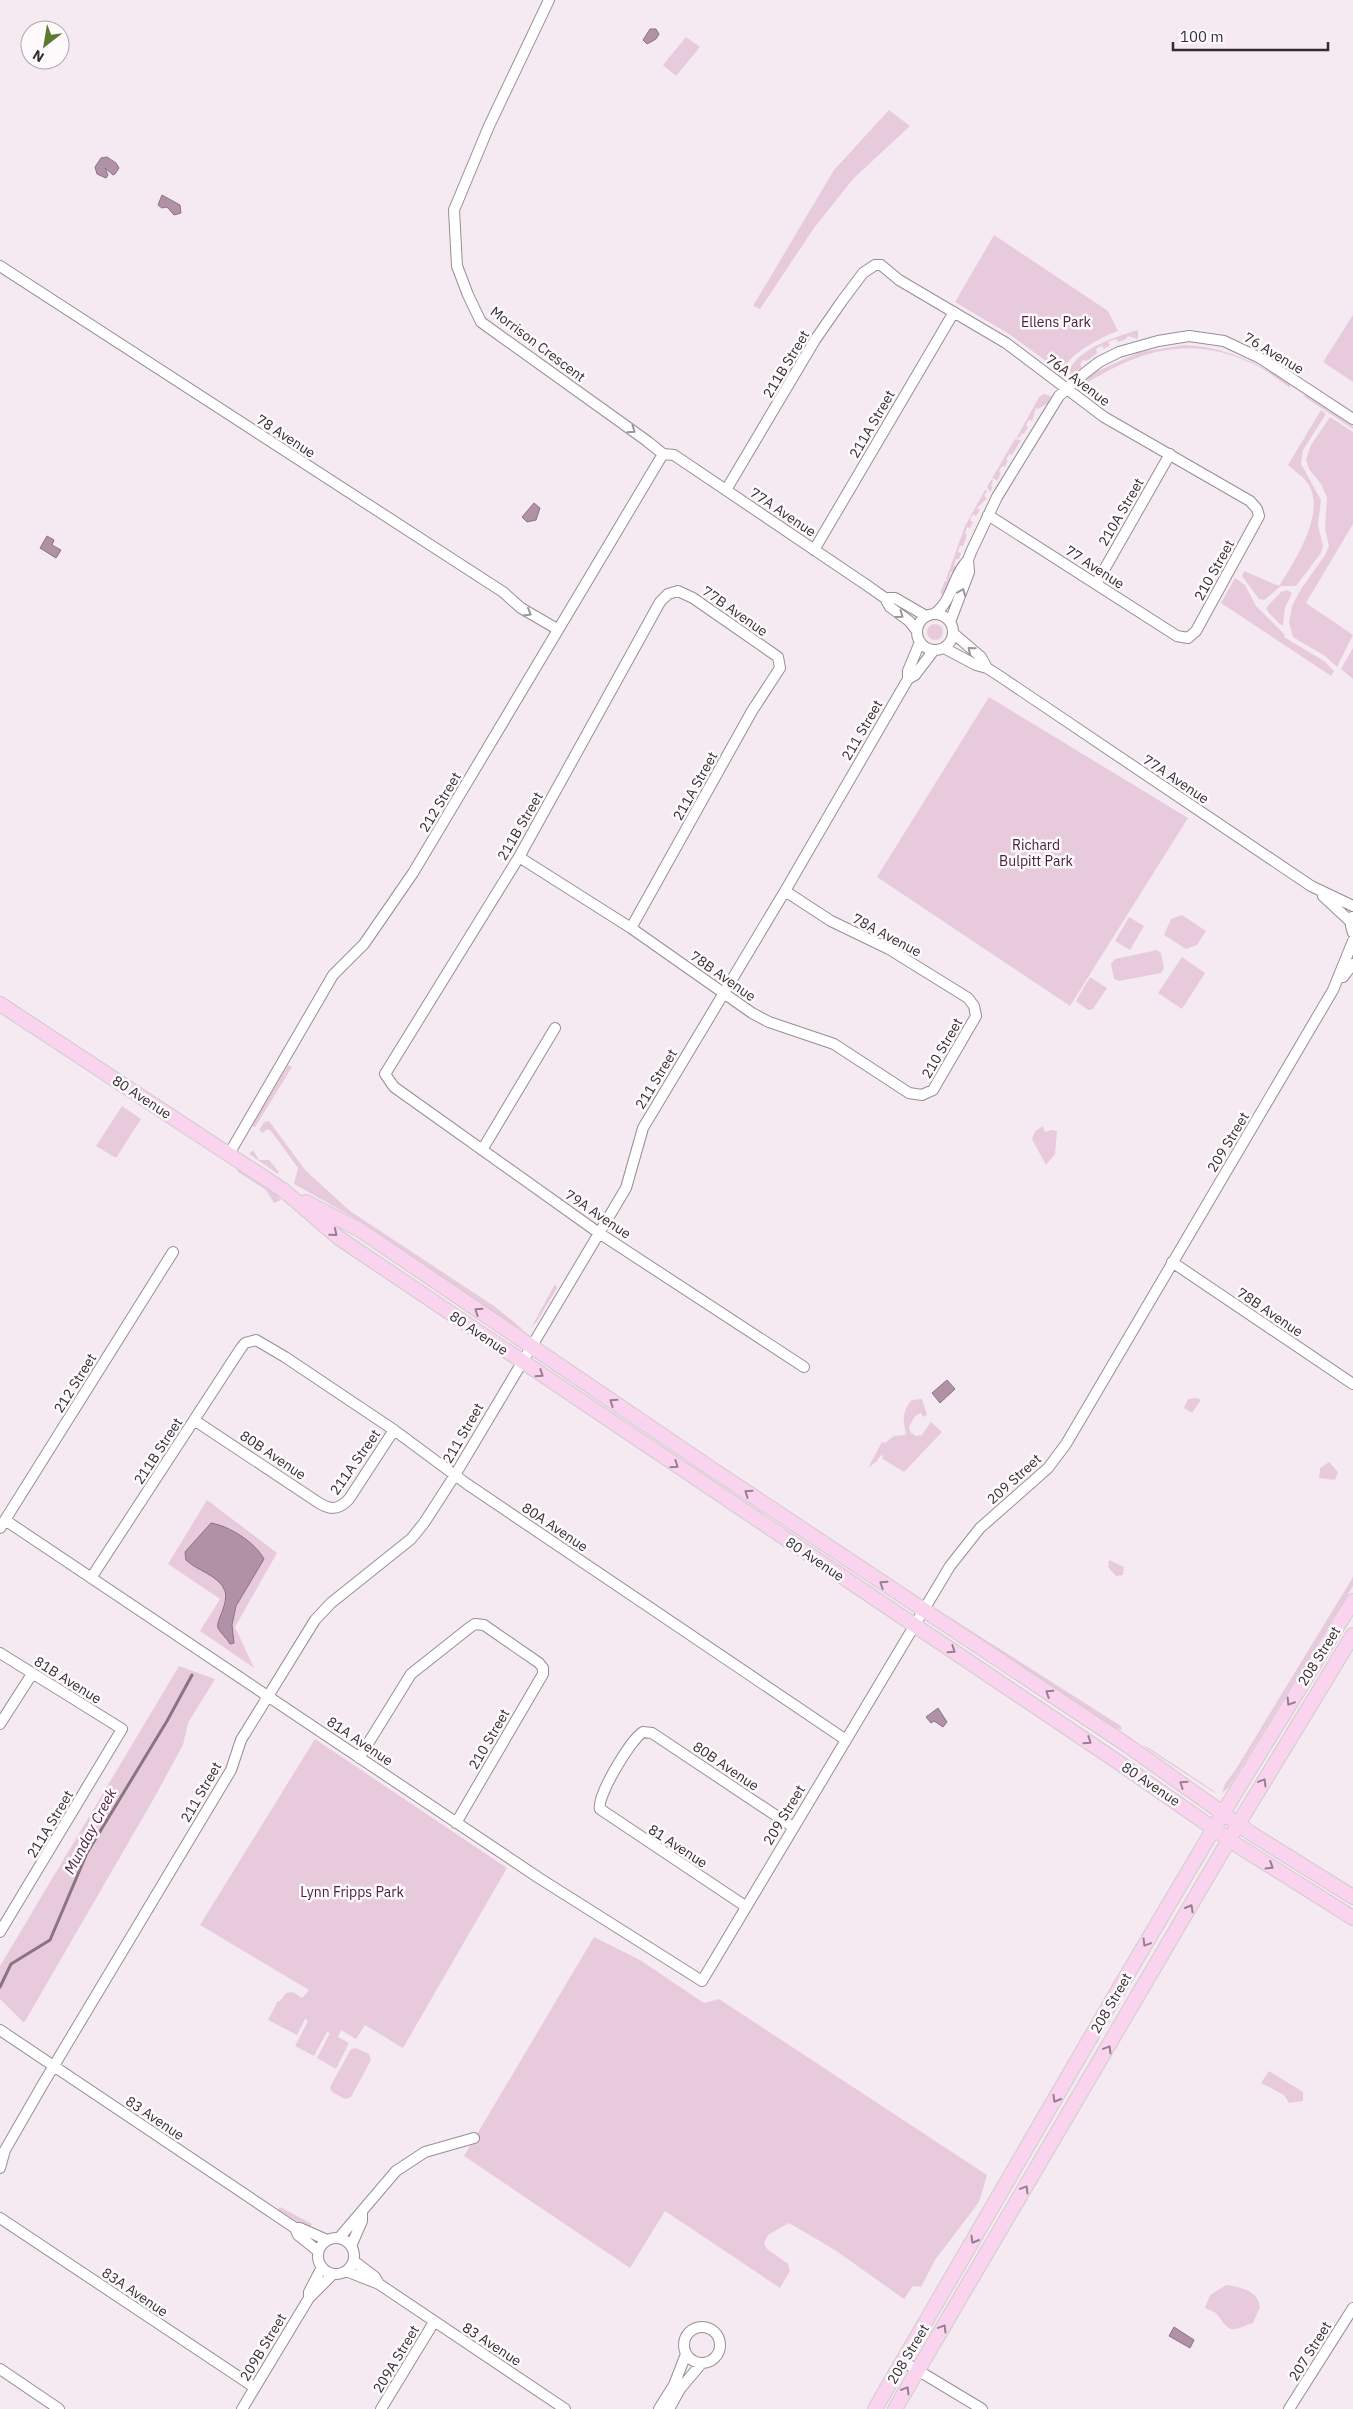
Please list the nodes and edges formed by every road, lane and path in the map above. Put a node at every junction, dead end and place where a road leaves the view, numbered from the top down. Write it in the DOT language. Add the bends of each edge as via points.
graph roads {
  1 [pos="549,0"];
  2 [pos="882,265"];
  3 [pos="0,266"];
  4 [pos="954,312"];
  5 [pos="1066,389"];
  6 [pos="1353,420"];
  7 [pos="663,454"];
  8 [pos="1170,454"];
  9 [pos="726,490"];
  10 [pos="1258,514"];
  11 [pos="988,515"];
  12 [pos="814,550"];
  13 [pos="968,560"];
  14 [pos="1096,584"];
  15 [pos="675,591"];
  16 [pos="885,598"];
  17 [pos="930,615"];
  18 [pos="950,622"];
  19 [pos="557,629"];
  20 [pos="917,631"];
  21 [pos="953,633"];
  22 [pos="1188,638"];
  23 [pos="920,642"];
  24 [pos="939,649"];
  25 [pos="778,657"];
  26 [pos="988,668"];
  27 [pos="908,679"];
  28 [pos="519,857"];
  29 [pos="1311,886"];
  30 [pos="785,891"];
  31 [pos="1353,906"];
  32 [pos="1352,919"];
  33 [pos="631,928"];
  34 [pos="1353,933"];
  35 [pos="1353,941"];
  36 [pos="1353,964"];
  37 [pos="1333,990"];
  38 [pos="723,993"];
  39 [pos="0,1004"];
  40 [pos="974,1006"];
  41 [pos="555,1028"];
  42 [pos="385,1074"];
  43 [pos="922,1095"];
  44 [pos="482,1150"];
  45 [pos="229,1154"];
  46 [pos="283,1190"];
  47 [pos="599,1233"];
  48 [pos="173,1252"];
  49 [pos="1172,1262"];
  50 [pos="249,1341"];
  51 [pos="531,1347"];
  52 [pos="521,1362"];
  53 [pos="804,1367"];
  54 [pos="1353,1384"];
  55 [pos="194,1420"];
  56 [pos="394,1430"];
  57 [pos="455,1474"];
  58 [pos="337,1508"];
  59 [pos="3,1524"];
  60 [pos="91,1578"];
  61 [pos="1353,1601"];
  62 [pos="923,1611"];
  63 [pos="914,1625"];
  64 [pos="1353,1635"];
  65 [pos="0,1654"];
  66 [pos="32,1674"];
  67 [pos="269,1696"];
  68 [pos="0,1724"];
  69 [pos="122,1729"];
  70 [pos="643,1732"];
  71 [pos="846,1740"];
  72 [pos="359,1758"];
  73 [pos="1223,1813"];
  74 [pos="456,1823"];
  75 [pos="1238,1824"];
  76 [pos="793,1827"];
  77 [pos="1214,1828"];
  78 [pos="1229,1840"];
  79 [pos="1353,1897"];
  80 [pos="745,1906"];
  81 [pos="1353,1918"];
  82 [pos="0,1932"];
  83 [pos="702,1981"];
  84 [pos="0,2030"];
  85 [pos="54,2067"];
  86 [pos="474,2138"];
  87 [pos="0,2168"];
  88 [pos="362,2213"];
  89 [pos="0,2218"];
  90 [pos="294,2228"];
  91 [pos="339,2238"];
  92 [pos="327,2240"];
  93 [pos="351,2246"];
  94 [pos="318,2251"];
  95 [pos="354,2260"];
  96 [pos="322,2267"];
  97 [pos="346,2271"];
  98 [pos="333,2274"];
  99 [pos="379,2284"];
  100 [pos="309,2298"];
  101 [pos="1353,2308"];
  102 [pos="434,2322"];
  103 [pos="686,2354"];
  104 [pos="904,2362"];
  105 [pos="701,2364"];
  106 [pos="0,2369"];
  107 [pos="918,2370"];
  108 [pos="254,2387"];
  109 [pos="59,2409"];
  110 [pos="242,2409"];
  111 [pos="382,2409"];
  112 [pos="565,2409"];
  113 [pos="659,2409"];
  114 [pos="669,2409"];
  115 [pos="875,2409"];
  116 [pos="894,2409"];
  117 [pos="982,2409"];
  118 [pos="1289,2409"];
  1 -- 7 [label="street, Morrison Crescent, one-way" via="489,126 454,210 457,266 481,322"];
  2 -- 4 [label="street, 76A Avenue" via="899,280"];
  2 -- 9 [label="street, 211B Street" via="875,265 863,273 815,340"];
  3 -- 19 [label="street, 78 Avenue, one-way"];
  4 -- 5 [label="street, 76A Avenue" via="1006,343"];
  4 -- 12 [label="street, 211A Street"];
  5 -- 6 [label="street, 76 Avenue" via="1099,362 1119,352 1166,339 1206,337 1238,346 1260,358"];
  5 -- 8 [label="street, 76A Avenue" via="1104,417"];
  5 -- 11 [label="street"];
  7 -- 9 [label="street, 77A Avenue" via="674,455"];
  7 -- 19 [label="street, 212 Street"];
  8 -- 10 [label="street, 76A Avenue" via="1250,501"];
  8 -- 14 [label="street, 210A Street"];
  9 -- 12 [label="street, 77A Avenue"];
  10 -- 22 [label="street, 210 Street" via="1257,524 1196,631"];
  11 -- 13 [label="street"];
  11 -- 14 [label="street, 77 Avenue"];
  12 -- 16 [label="street, 77A Avenue"];
  13 -- 17 [label="street" via="960,568 947,601"];
  18 -- 13 [label="street, one-way" via="969,572"];
  14 -- 22 [label="street, 77 Avenue" via="1177,636"];
  15 -- 25 [label="street, 77B Avenue" via="693,598"];
  15 -- 28 [label="street, 211B Street" via="660,602"];
  16 -- 17 [label="street, 77A Avenue" via="895,598"];
  16 -- 20 [label="street, 77A Avenue, one-way" via="890,607"];
  17 -- 18 [label="street" via="943,616"];
  17 -- 20 [label="street" via="920,622"];
  18 -- 21 [label="street"];
  19 -- 45 [label="street, 212 Street" via="413,873 364,944 332,975"];
  20 -- 23 [label="street"];
  21 -- 24 [label="street" via="952,640"];
  26 -- 21 [label="street, 77A Avenue, one-way" via="981,657"];
  23 -- 24 [label="street" via="928,649"];
  23 -- 27 [label="street, 211 Street"];
  24 -- 26 [label="street, 77A Avenue"];
  24 -- 27 [label="street, 211 Street"];
  25 -- 33 [label="street, 211A Street" via="780,668 752,711"];
  26 -- 29 [label="street, 77A Avenue"];
  27 -- 30 [label="street, 211 Street"];
  28 -- 33 [label="street, 78B Avenue"];
  28 -- 42 [label="street, 211B Street"];
  29 -- 31 [label="street, 77A Avenue"];
  29 -- 32 [label="street"];
  30 -- 38 [label="street, 211 Street"];
  30 -- 40 [label="street, 78A Avenue" via="831,921 889,949 968,998"];
  32 -- 34 [label="street"];
  33 -- 38 [label="street, 78B Avenue"];
  35 -- 37 [label="street, 209 Street"];
  36 -- 37 [label="street, 209 Street"];
  37 -- 49 [label="street, 209 Street"];
  38 -- 43 [label="street, 78B Avenue" via="770,1022 834,1044 909,1092"];
  38 -- 47 [label="street, 211 Street" via="643,1128 626,1188"];
  39 -- 45 [label="main road, 80 Avenue"];
  40 -- 43 [label="street, 210 Street" via="976,1016 933,1090"];
  41 -- 44 [label="street"];
  42 -- 44 [label="street, 79A Avenue" via="394,1087"];
  44 -- 47 [label="street, 79A Avenue"];
  45 -- 46 [label="main road, 80 Avenue"];
  51 -- 46 [label="main road, 80 Avenue, one-way" via="360,1230"];
  46 -- 52 [label="main road, 80 Avenue, one-way" via="339,1238"];
  47 -- 51 [label="street, 211 Street"];
  47 -- 53 [label="street, 79A Avenue"];
  48 -- 59 [label="street, 212 Street"];
  49 -- 54 [label="street, 78B Avenue"];
  49 -- 62 [label="street, 209 Street" via="1066,1444 1048,1468 965,1545"];
  50 -- 55 [label="street, 211B Street" via="241,1348"];
  50 -- 56 [label="street, 80A Avenue" via="263,1342"];
  51 -- 52 [label="street, 211 Street"];
  62 -- 51 [label="main road, 80 Avenue, one-way"];
  52 -- 57 [label="street, 211 Street"];
  52 -- 63 [label="main road, 80 Avenue, one-way"];
  55 -- 58 [label="street, 80B Avenue" via="320,1504"];
  55 -- 60 [label="street, 211B Street"];
  56 -- 57 [label="street, 80A Avenue"];
  56 -- 58 [label="street, 211A Street" via="349,1499"];
  57 -- 67 [label="street, 211 Street" via="411,1539 323,1610"];
  57 -- 71 [label="street, 80A Avenue"];
  59 -- 60 [label="street, 81A Avenue"];
  60 -- 67 [label="street, 81A Avenue"];
  61 -- 73 [label="main road, 208 Street, one-way"];
  62 -- 63 [label="street, 209 Street"];
  73 -- 62 [label="main road, 80 Avenue, one-way" via="1127,1745"];
  63 -- 71 [label="street, 209 Street"];
  63 -- 77 [label="main road, 80 Avenue, one-way"];
  75 -- 64 [label="main road, 208 Street, one-way"];
  65 -- 66 [label="street, 81B Avenue"];
  66 -- 68 [label="street"];
  66 -- 69 [label="street, 81B Avenue"];
  67 -- 72 [label="street, 81A Avenue"];
  67 -- 85 [label="street, 211 Street" via="241,1740 231,1770"];
  69 -- 82 [label="street, 211A Street"];
  70 -- 76 [label="street, 80B Avenue" via="660,1738"];
  70 -- 80 [label="street, 81 Avenue" via="630,1745 604,1790 599,1806 614,1820"];
  71 -- 76 [label="street, 209 Street"];
  72 -- 74 [label="street, 81A Avenue"];
  72 -- 74 [label="street, 210 Street" via="411,1674 475,1624 484,1625 539,1662 543,1674"];
  73 -- 75 [label="main road, 80 Avenue"];
  73 -- 77 [label="main road, 208 Street"];
  74 -- 83 [label="street, 81A Avenue"];
  75 -- 78 [label="main road, 208 Street"];
  75 -- 79 [label="main road, 80 Avenue"];
  76 -- 80 [label="street, 209 Street"];
  77 -- 78 [label="main road, 80 Avenue"];
  77 -- 104 [label="main road, 208 Street, one-way"];
  78 -- 81 [label="main road, 80 Avenue, one-way"];
  107 -- 78 [label="main road, 208 Street, one-way"];
  80 -- 83 [label="street, 209 Street"];
  84 -- 85 [label="street, 83 Avenue"];
  85 -- 87 [label="street, 211 Street" via="5,2150"];
  85 -- 90 [label="street, 83 Avenue"];
  86 -- 88 [label="street" via="425,2152 410,2161 381,2187"];
  88 -- 91 [label="street"];
  88 -- 93 [label="street"];
  89 -- 108 [label="street, 83A Avenue"];
  90 -- 92 [label="street, 83 Avenue"];
  90 -- 94 [label="street, 83 Avenue"];
  91 -- 92 [label="street"];
  91 -- 93 [label="street"];
  92 -- 94 [label="street"];
  93 -- 95 [label="street"];
  94 -- 96 [label="street"];
  95 -- 97 [label="street"];
  95 -- 99 [label="street, 83 Avenue" via="375,2276"];
  96 -- 98 [label="street"];
  96 -- 100 [label="street, 209B Street"];
  97 -- 98 [label="street"];
  97 -- 99 [label="street, 83 Avenue"];
  98 -- 100 [label="street, 209B Street"];
  99 -- 102 [label="street, 83 Avenue"];
  100 -- 108 [label="street, 209B Street"];
  101 -- 118 [label="street, 207 Street"];
  102 -- 111 [label="street, 209A Street"];
  102 -- 112 [label="street, 83 Avenue"];
  103 -- 105 [label="street"];
  103 -- 105 [label="street" via="683,2343 689,2332 700,2327 711,2329 719,2338 720,2350 713,2360"];
  103 -- 113 [label="street" via="674,2385"];
  104 -- 107 [label="street"];
  104 -- 115 [label="main road, 208 Street"];
  105 -- 114 [label="street"];
  106 -- 109 [label="street"];
  116 -- 107 [label="main road, 208 Street, one-way"];
  107 -- 117 [label="street"];
  108 -- 110 [label="street, 209B Street"];
}
